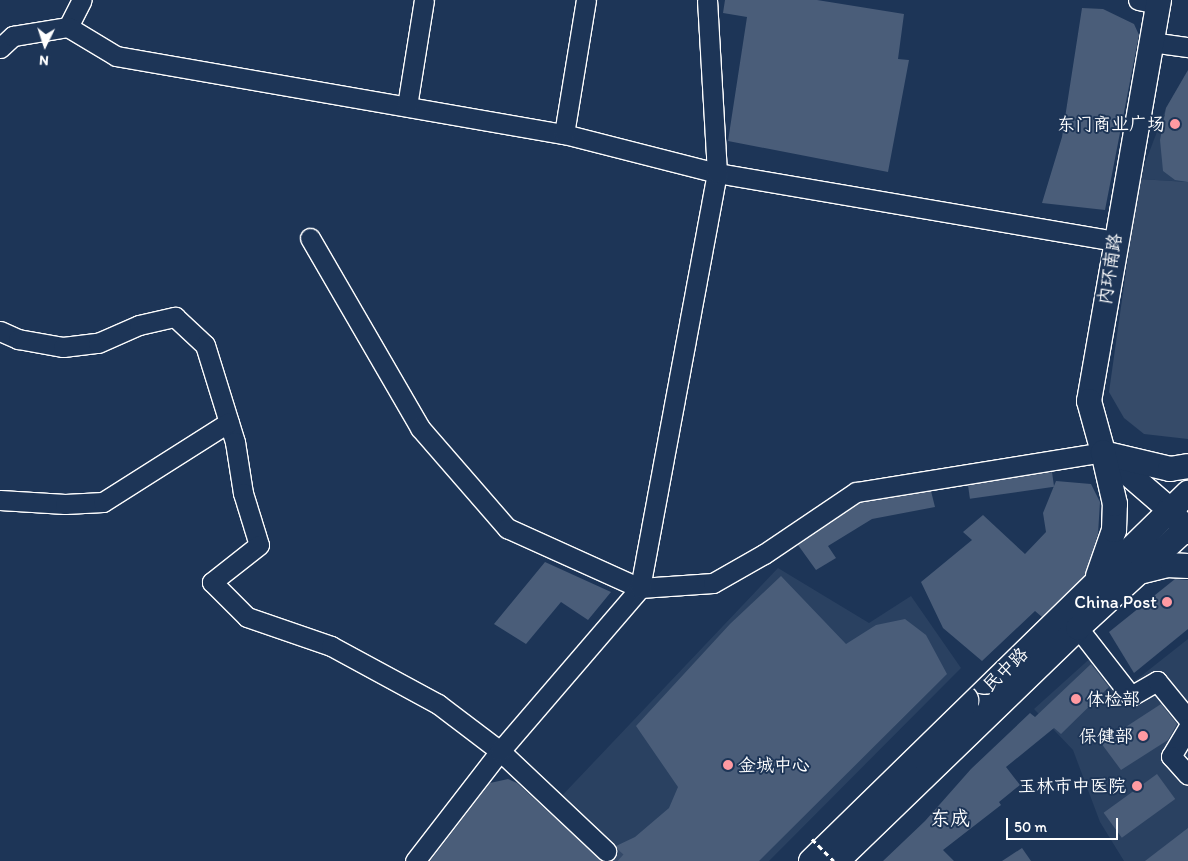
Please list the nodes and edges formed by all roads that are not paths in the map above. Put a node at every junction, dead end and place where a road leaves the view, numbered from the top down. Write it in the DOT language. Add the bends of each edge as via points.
graph roads {
  1 [pos="82,0"];
  2 [pos="424,0"];
  3 [pos="586,0"];
  4 [pos="706,0"];
  5 [pos="1152,1"];
  6 [pos="68,27"];
  7 [pos="1151,42"];
  8 [pos="1188,47"];
  9 [pos="0,48"];
  10 [pos="407,106"];
  11 [pos="564,134"];
  12 [pos="717,174"];
  13 [pos="310,238"];
  14 [pos="1115,241"];
  15 [pos="0,331"];
  16 [pos="229,422"];
  17 [pos="1103,452"];
  18 [pos="1188,466"];
  19 [pos="1188,493"];
  20 [pos="0,500"];
  21 [pos="1169,509"];
  22 [pos="1187,529"];
  23 [pos="1188,566"];
  24 [pos="1137,573"];
  25 [pos="1096,581"];
  26 [pos="640,588"];
  27 [pos="1078,628"];
  28 [pos="1188,719"];
  29 [pos="1188,728"];
  30 [pos="500,751"];
  31 [pos="1188,774"];
  32 [pos="606,850"];
  33 [pos="812,850"];
  34 [pos="415,861"];
  35 [pos="836,861"];
  1 -- 6 [label="street"];
  2 -- 10 [label="street"];
  3 -- 11 [label="street"];
  4 -- 12 [label="street"];
  5 -- 7 [label="main road, 内环南路"];
  6 -- 9 [label="street" via="13,36"];
  6 -- 10 [label="street" via="116,56"];
  7 -- 8 [label="street"];
  7 -- 14 [label="main road, 内环南路"];
  10 -- 11 [label="street"];
  11 -- 12 [label="street"];
  12 -- 14 [label="street"];
  12 -- 26 [label="street"];
  13 -- 26 [label="street" via="420,428 507,528"];
  14 -- 17 [label="main road, 内环南路" via="1089,401"];
  15 -- 16 [label="street" via="18,339 63,348 98,343 139,325 175,317 205,345"];
  16 -- 20 [label="street" via="103,502 65,504"];
  16 -- 30 [label="street" via="243,493 258,545 212,582 247,617 331,646 438,704"];
  17 -- 18 [label="main road" via="1155,466"];
  17 -- 21 [label="main road"];
  17 -- 25 [label="main road, 内环南路" via="1115,504 1114,530"];
  17 -- 26 [label="street" via="856,492 764,554 714,583"];
  19 -- 21 [label="main road, 人民中路"];
  21 -- 22 [label="main road"];
  21 -- 25 [label="main road, 人民中路"];
  22 -- 24 [label="main road, 人民中路"];
  23 -- 24 [label="main road" via="1167,565"];
  24 -- 27 [label="main road, 人民中路"];
  25 -- 33 [label="main road, 人民中路"];
  26 -- 30 [label="street"];
  27 -- 28 [label="street" via="1131,696 1158,681"];
  27 -- 35 [label="main road, 人民中路"];
  29 -- 31 [label="street" via="1171,756"];
  30 -- 32 [label="street"];
  30 -- 34 [label="street"];
}
